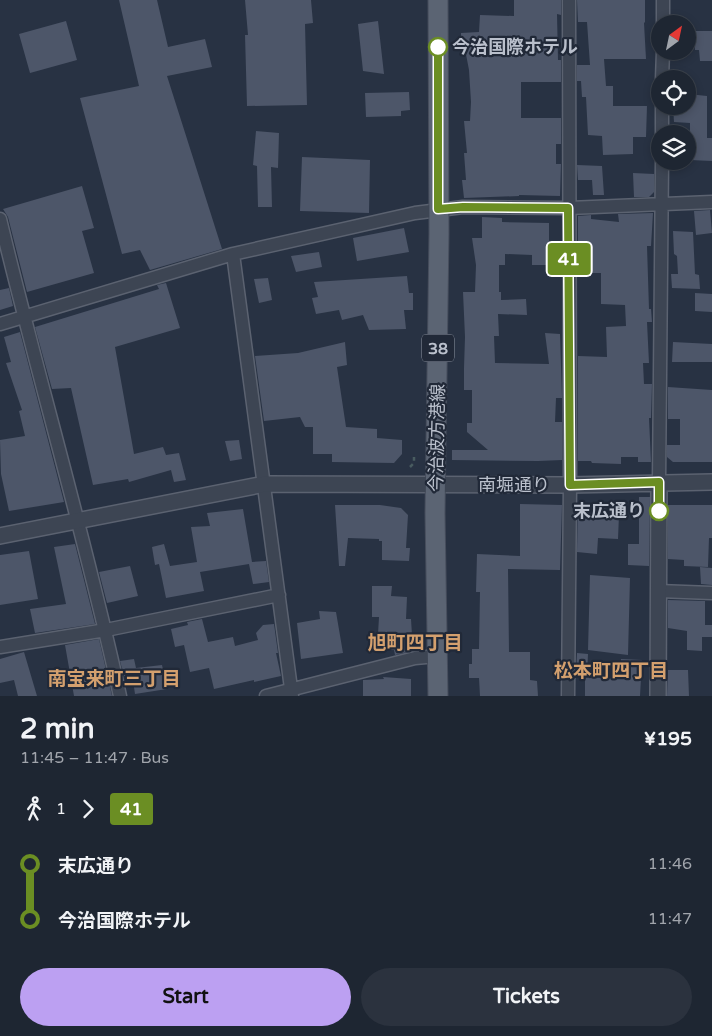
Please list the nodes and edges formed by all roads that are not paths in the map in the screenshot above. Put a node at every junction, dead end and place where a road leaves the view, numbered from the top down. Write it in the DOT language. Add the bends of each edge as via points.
graph roads {
  1 [pos="438,0"];
  2 [pos="569,0"];
  3 [pos="663,0"];
  4 [pos="663,15"];
  5 [pos="662,170"];
  6 [pos="712,202"];
  7 [pos="662,203"];
  8 [pos="568,208"];
  9 [pos="438,209"];
  10 [pos="0,219"];
  11 [pos="233,254"];
  12 [pos="23,316"];
  13 [pos="0,324"];
  14 [pos="659,482"];
  15 [pos="712,482"];
  16 [pos="265,484"];
  17 [pos="570,485"];
  18 [pos="437,486"];
  19 [pos="76,521"];
  20 [pos="0,536"];
  21 [pos="658,591"];
  22 [pos="712,593"];
  23 [pos="279,594"];
  24 [pos="106,630"];
  25 [pos="0,647"];
  26 [pos="438,656"];
  27 [pos="292,693"];
  28 [pos="120,696"];
  29 [pos="266,696"];
  30 [pos="438,696"];
  31 [pos="568,696"];
  32 [pos="658,696"];
  1 -- 9 [label="main road, 今治波方港線 / 38"];
  2 -- 8 [label="street"];
  3 -- 4 [label="street"];
  5 -- 7 [label="street"];
  6 -- 7 [label="street"];
  7 -- 8 [label="street"];
  7 -- 14 [label="street"];
  8 -- 9 [label="street"];
  8 -- 17 [label="street"];
  9 -- 11 [label="street"];
  9 -- 18 [label="main road, 今治波方港線 / 38"];
  10 -- 12 [label="street"];
  11 -- 12 [label="street"];
  11 -- 16 [label="street"];
  12 -- 13 [label="street"];
  12 -- 19 [label="street"];
  14 -- 15 [label="street, 南堀通り"];
  14 -- 17 [label="street, 南堀通り"];
  14 -- 21 [label="street"];
  16 -- 18 [label="street, 南堀通り"];
  16 -- 19 [label="street, 南堀通り"];
  16 -- 23 [label="street"];
  17 -- 18 [label="street, 南堀通り"];
  17 -- 31 [label="street"];
  18 -- 26 [label="main road, 今治波方港線 / 38"];
  19 -- 20 [label="street, 南堀通り"];
  19 -- 24 [label="street"];
  21 -- 22 [label="street"];
  21 -- 32 [label="street"];
  23 -- 24 [label="street"];
  23 -- 27 [label="street"];
  24 -- 25 [label="street"];
  24 -- 28 [label="street"];
  26 -- 27 [label="street" via="415,658"];
  26 -- 30 [label="main road, 今治波方港線 / 38"];
  27 -- 29 [label="street"];
}
